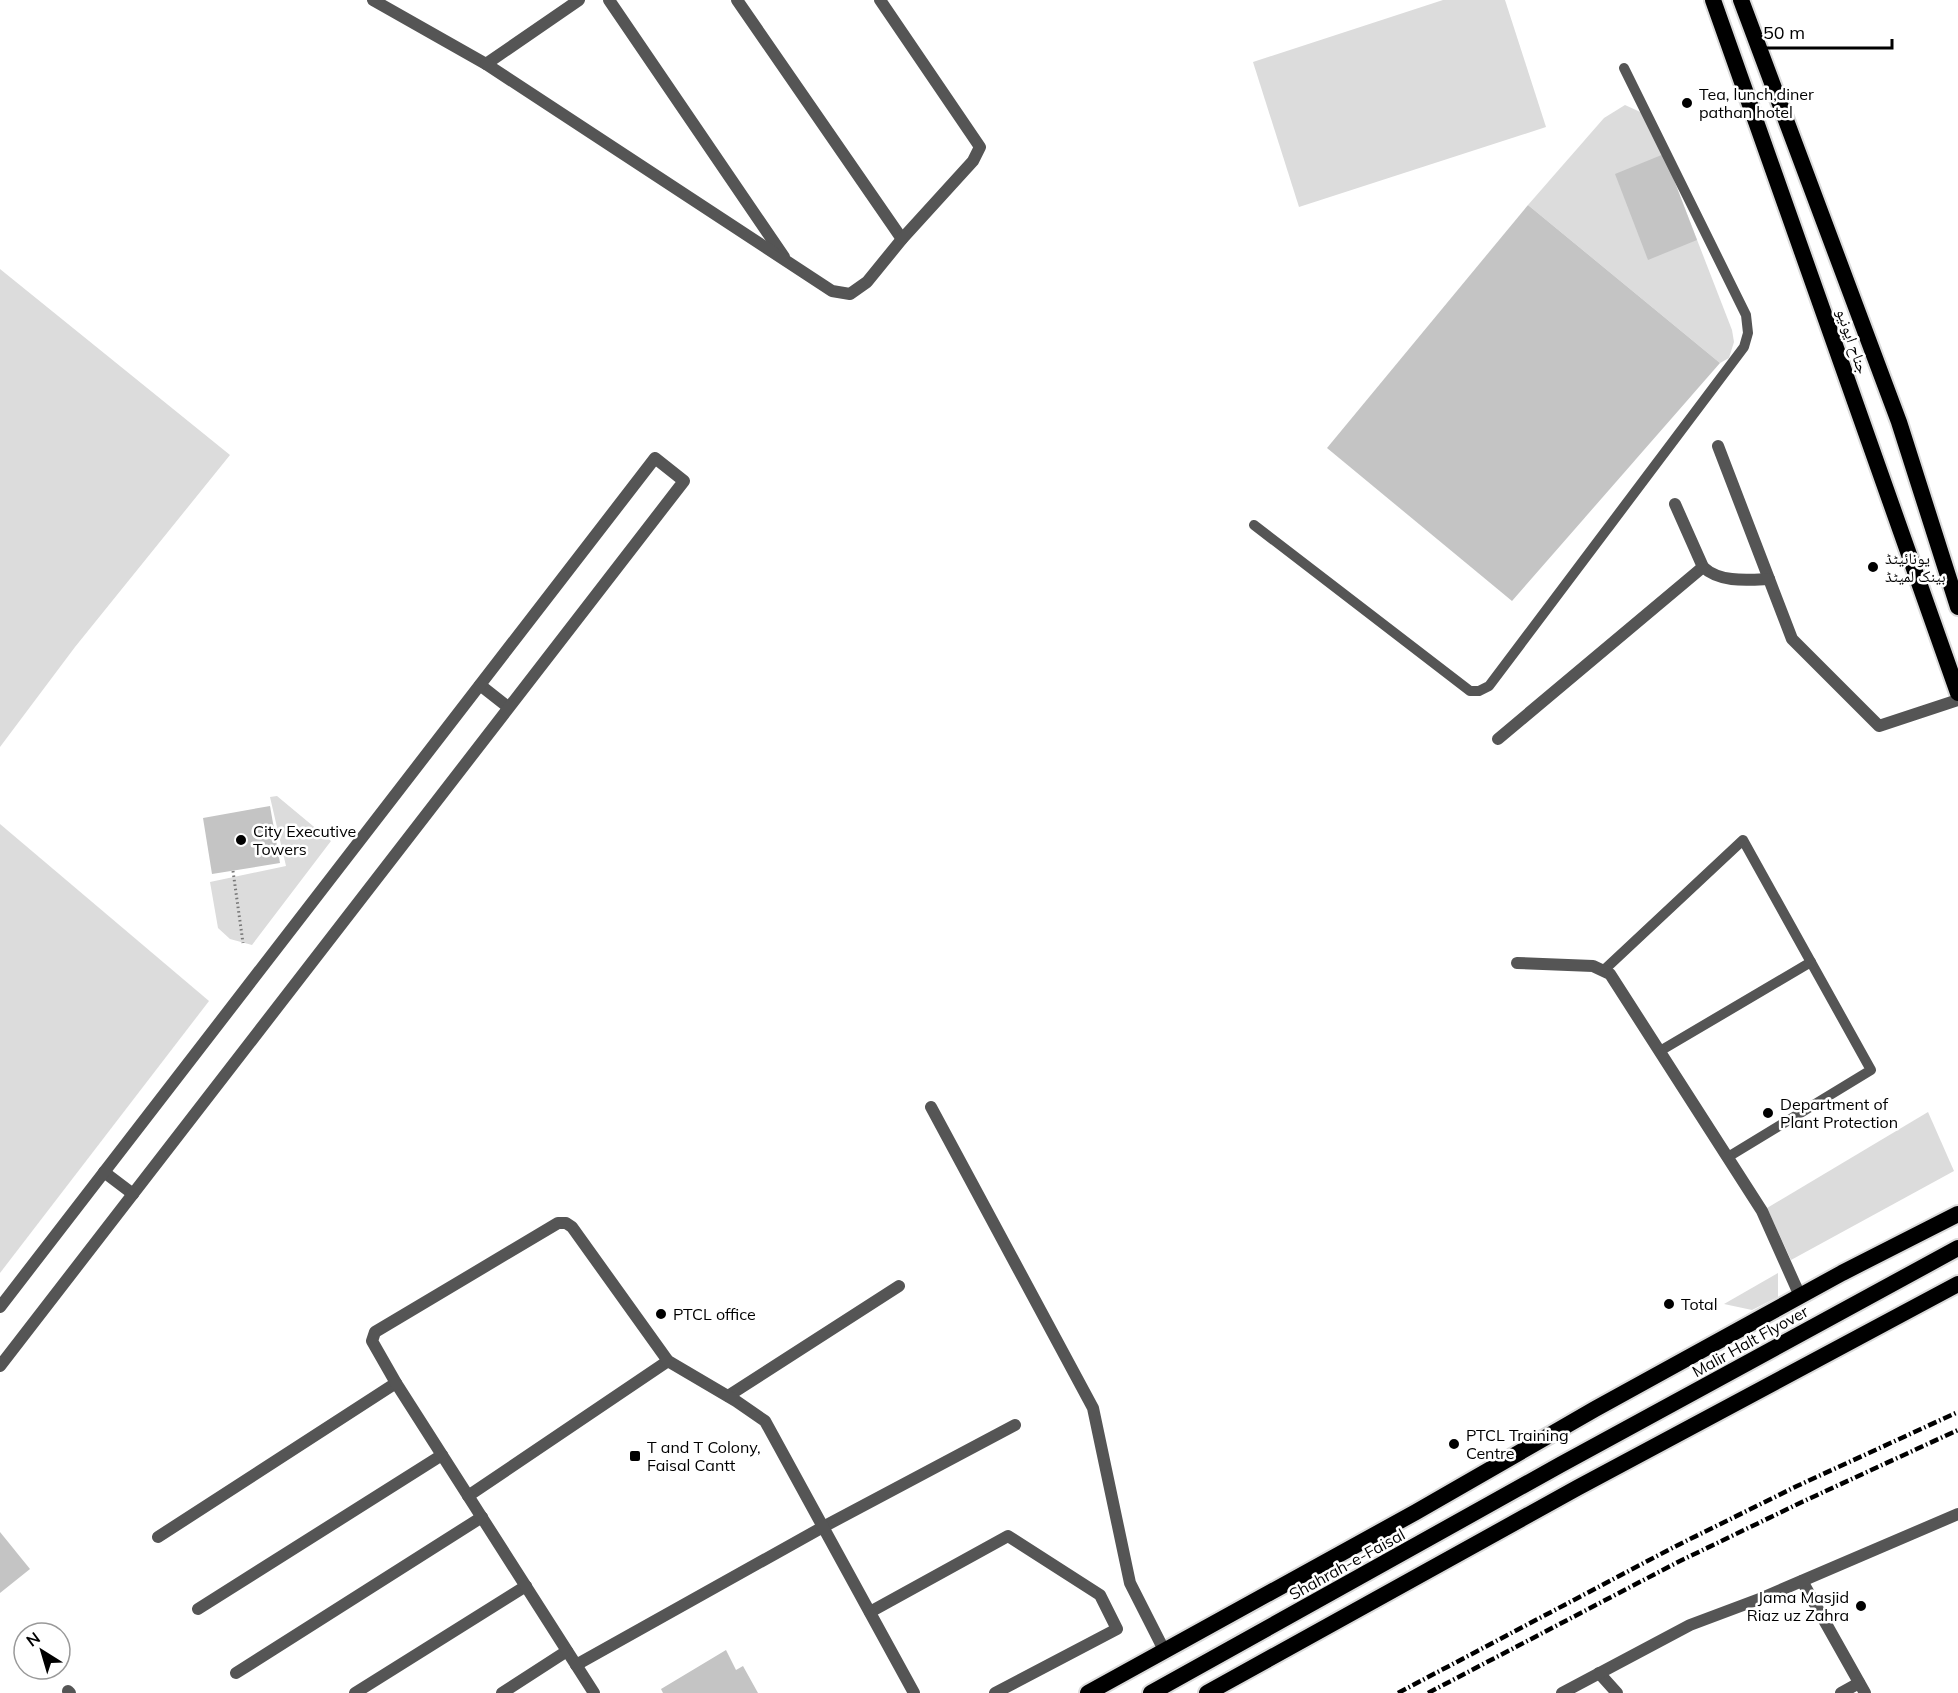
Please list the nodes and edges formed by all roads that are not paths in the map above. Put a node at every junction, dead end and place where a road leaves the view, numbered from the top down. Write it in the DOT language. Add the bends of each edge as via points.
graph roads {
  1 [pos="373,0"];
  2 [pos="398,0"];
  3 [pos="579,0"];
  4 [pos="609,0"];
  5 [pos="737,0"];
  6 [pos="880,0"];
  7 [pos="1713,0"];
  8 [pos="1741,0"];
  9 [pos="386,8"];
  10 [pos="486,64"];
  11 [pos="1624,68"];
  12 [pos="902,239"];
  13 [pos="787,261"];
  14 [pos="1718,446"];
  15 [pos="1675,504"];
  16 [pos="1254,525"];
  17 [pos="1703,567"];
  18 [pos="1769,579"];
  19 [pos="1958,607"];
  20 [pos="480,685"];
  21 [pos="1957,690"];
  22 [pos="508,706"];
  23 [pos="1498,739"];
  24 [pos="1811,962"];
  25 [pos="1517,963"];
  26 [pos="1604,970"];
  27 [pos="1660,1051"];
  28 [pos="931,1107"];
  29 [pos="1728,1157"];
  30 [pos="104,1172"];
  31 [pos="133,1194"];
  32 [pos="1958,1214"];
  33 [pos="1958,1248"];
  34 [pos="1958,1284"];
  35 [pos="899,1286"];
  36 [pos="1800,1296"];
  37 [pos="0,1307"];
  38 [pos="668,1361"];
  39 [pos="0,1366"];
  40 [pos="396,1383"];
  41 [pos="728,1396"];
  42 [pos="1015,1425"];
  43 [pos="442,1455"];
  44 [pos="1560,1465"];
  45 [pos="468,1496"];
  46 [pos="1958,1514"];
  47 [pos="482,1517"];
  48 [pos="824,1527"];
  49 [pos="158,1537"];
  50 [pos="1802,1581"];
  51 [pos="526,1586"];
  52 [pos="198,1608"];
  53 [pos="870,1612"];
  54 [pos="567,1651"];
  55 [pos="1165,1652"];
  56 [pos="576,1665"];
  57 [pos="236,1672"];
  58 [pos="1599,1673"];
  59 [pos="1862,1688"];
  60 [pos="355,1693"];
  61 [pos="502,1693"];
  62 [pos="594,1693"];
  63 [pos="914,1693"];
  64 [pos="995,1693"];
  65 [pos="1088,1693"];
  66 [pos="1150,1693"];
  67 [pos="1207,1693"];
  68 [pos="1562,1693"];
  69 [pos="1617,1693"];
  70 [pos="1841,1693"];
  1 -- 9 [label="street"];
  2 -- 9 [label="street"];
  3 -- 10 [label="street"];
  4 -- 13 [label="street"];
  5 -- 12 [label="street"];
  6 -- 12 [label="street" via="980,147 973,161"];
  7 -- 21 [label="highway, جناح ایونیو"];
  8 -- 19 [label="highway, جناح ایونیو" via="1899,422"];
  9 -- 10 [label="street"];
  10 -- 13 [label="street"];
  11 -- 16 [label="lane" via="1746,315 1748,333 1744,347 1490,686 1470,691"];
  12 -- 13 [label="street" via="867,282 850,294 832,291"];
  14 -- 18 [label="street"];
  15 -- 17 [label="street"];
  17 -- 18 [label="street" via="1735,579"];
  17 -- 23 [label="street"];
  18 -- 21 [label="street" via="1792,639 1879,726"];
  20 -- 22 [label="street"];
  20 -- 22 [label="street" via="655,458 684,481"];
  20 -- 30 [label="street"];
  22 -- 31 [label="street"];
  24 -- 26 [label="lane" via="1743,840"];
  24 -- 27 [label="lane"];
  24 -- 29 [label="lane" via="1871,1070"];
  25 -- 26 [label="street" via="1593,966"];
  26 -- 27 [label="street" via="1616,981"];
  27 -- 29 [label="street"];
  28 -- 55 [label="street" via="1093,1408 1131,1583"];
  29 -- 36 [label="street" via="1762,1210"];
  30 -- 31 [label="street"];
  30 -- 37 [label="street"];
  31 -- 39 [label="street"];
  32 -- 36 [label="highway"];
  33 -- 44 [label="highway, Malir Halt Flyover"];
  34 -- 67 [label="highway" via="1577,1488"];
  35 -- 41 [label="street"];
  36 -- 55 [label="highway"];
  38 -- 40 [label="street" via="572,1227 558,1223 375,1332 372,1341"];
  38 -- 41 [label="street"];
  38 -- 45 [label="street"];
  40 -- 43 [label="street"];
  40 -- 49 [label="street"];
  41 -- 48 [label="street" via="765,1421"];
  42 -- 48 [label="street"];
  43 -- 45 [label="street"];
  43 -- 52 [label="street"];
  44 -- 66 [label="highway, Shahrah-e-Faisal"];
  45 -- 47 [label="street"];
  46 -- 50 [label="street"];
  47 -- 51 [label="street"];
  47 -- 57 [label="street"];
  48 -- 53 [label="street"];
  48 -- 56 [label="street"];
  50 -- 58 [label="street" via="1690,1624"];
  50 -- 59 [label="street"];
  51 -- 54 [label="street"];
  51 -- 60 [label="street"];
  53 -- 63 [label="street"];
  53 -- 64 [label="street" via="1008,1536 1100,1595 1117,1629"];
  54 -- 56 [label="street"];
  54 -- 61 [label="street"];
  55 -- 65 [label="highway"];
  56 -- 62 [label="street"];
  58 -- 68 [label="street"];
  58 -- 69 [label="street"];
  59 -- 70 [label="street"];
}
